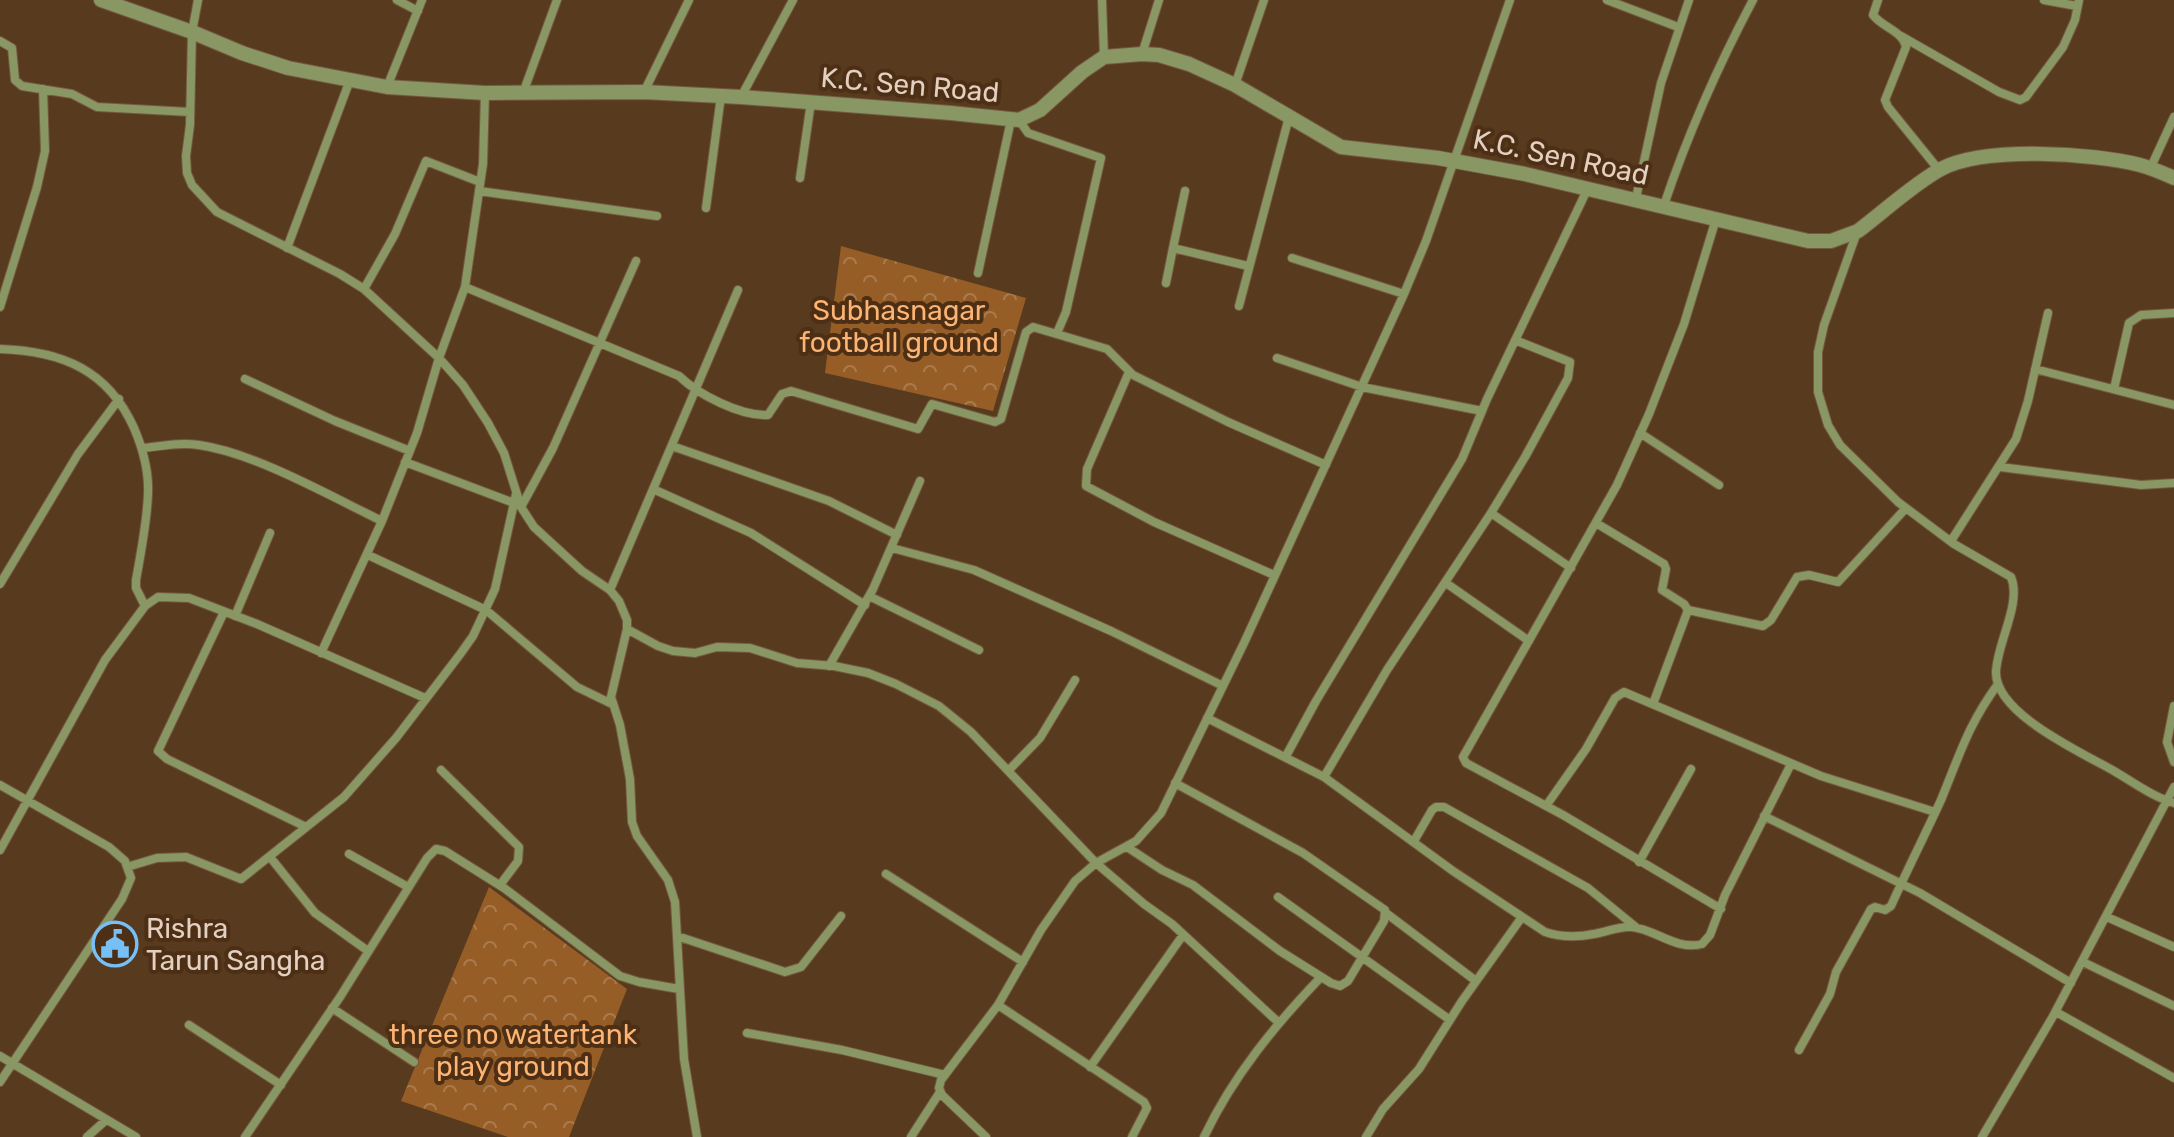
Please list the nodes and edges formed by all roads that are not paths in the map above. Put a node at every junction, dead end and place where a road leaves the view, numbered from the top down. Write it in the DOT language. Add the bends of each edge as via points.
graph roads {
  1 [pos="101,0"];
  2 [pos="198,0"];
  3 [pos="397,0"];
  4 [pos="422,0"];
  5 [pos="557,0"];
  6 [pos="689,0"];
  7 [pos="793,0"];
  8 [pos="1102,0"];
  9 [pos="1159,0"];
  10 [pos="1264,0"];
  11 [pos="1510,0"];
  12 [pos="1607,0"];
  13 [pos="1689,0"];
  14 [pos="1753,0"];
  15 [pos="1878,0"];
  16 [pos="2044,0"];
  17 [pos="2078,3"];
  18 [pos="123,4"];
  19 [pos="418,11"];
  20 [pos="1678,27"];
  21 [pos="192,32"];
  22 [pos="1901,36"];
  23 [pos="0,41"];
  24 [pos="1142,54"];
  25 [pos="1104,57"];
  26 [pos="350,80"];
  27 [pos="1235,85"];
  28 [pos="387,87"];
  29 [pos="43,89"];
  30 [pos="644,92"];
  31 [pos="485,93"];
  32 [pos="523,93"];
  33 [pos="721,96"];
  34 [pos="741,97"];
  35 [pos="811,102"];
  36 [pos="190,112"];
  37 [pos="1289,117"];
  38 [pos="2174,117"];
  39 [pos="1015,120"];
  40 [pos="1455,161"];
  41 [pos="2150,169"];
  42 [pos="1939,170"];
  43 [pos="800,178"];
  44 [pos="2174,178"];
  45 [pos="480,187"];
  46 [pos="1588,188"];
  47 [pos="1185,191"];
  48 [pos="1636,198"];
  49 [pos="1664,205"];
  50 [pos="706,208"];
  51 [pos="657,216"];
  52 [pos="1716,219"];
  53 [pos="1858,231"];
  54 [pos="287,248"];
  55 [pos="1173,248"];
  56 [pos="1292,258"];
  57 [pos="636,261"];
  58 [pos="1248,266"];
  59 [pos="978,273"];
  60 [pos="1166,283"];
  61 [pos="465,287"];
  62 [pos="364,289"];
  63 [pos="738,290"];
  64 [pos="1404,294"];
  65 [pos="1239,306"];
  66 [pos="0,307"];
  67 [pos="2048,313"];
  68 [pos="2174,313"];
  69 [pos="1057,333"];
  70 [pos="1515,340"];
  71 [pos="600,343"];
  72 [pos="0,349"];
  73 [pos="439,358"];
  74 [pos="1277,358"];
  75 [pos="2035,369"];
  76 [pos="1129,372"];
  77 [pos="245,379"];
  78 [pos="1362,387"];
  79 [pos="2114,389"];
  80 [pos="696,392"];
  81 [pos="119,399"];
  82 [pos="2174,405"];
  83 [pos="1482,411"];
  84 [pos="1640,433"];
  85 [pos="672,446"];
  86 [pos="143,448"];
  87 [pos="410,451"];
  88 [pos="405,462"];
  89 [pos="1326,465"];
  90 [pos="2000,467"];
  91 [pos="920,481"];
  92 [pos="2174,483"];
  93 [pos="1719,485"];
  94 [pos="653,489"];
  95 [pos="517,505"];
  96 [pos="1906,508"];
  97 [pos="1491,513"];
  98 [pos="382,521"];
  99 [pos="1596,523"];
  100 [pos="270,533"];
  101 [pos="897,535"];
  102 [pos="1951,541"];
  103 [pos="892,548"];
  104 [pos="368,555"];
  105 [pos="1571,568"];
  106 [pos="1274,575"];
  107 [pos="1446,583"];
  108 [pos="0,584"];
  109 [pos="610,590"];
  110 [pos="867,600"];
  111 [pos="145,606"];
  112 [pos="486,610"];
  113 [pos="1688,610"];
  114 [pos="224,612"];
  115 [pos="235,616"];
  116 [pos="627,629"];
  117 [pos="1529,641"];
  118 [pos="979,650"];
  119 [pos="321,653"];
  120 [pos="829,666"];
  121 [pos="1075,680"];
  122 [pos="1998,684"];
  123 [pos="1223,686"];
  124 [pos="425,698"];
  125 [pos="612,704"];
  126 [pos="1653,704"];
  127 [pos="2174,706"];
  128 [pos="1207,718"];
  129 [pos="1286,756"];
  130 [pos="2174,762"];
  131 [pos="1791,764"];
  132 [pos="1691,769"];
  133 [pos="441,770"];
  134 [pos="1008,771"];
  135 [pos="1324,777"];
  136 [pos="1175,783"];
  137 [pos="0,785"];
  138 [pos="2174,787"];
  139 [pos="27,799"];
  140 [pos="2170,802"];
  141 [pos="1546,806"];
  142 [pos="1935,812"];
  143 [pos="1764,816"];
  144 [pos="306,827"];
  145 [pos="1414,841"];
  146 [pos="1127,847"];
  147 [pos="0,850"];
  148 [pos="349,854"];
  149 [pos="270,857"];
  150 [pos="1639,862"];
  151 [pos="1096,863"];
  152 [pos="127,867"];
  153 [pos="886,874"];
  154 [pos="1901,884"];
  155 [pos="500,885"];
  156 [pos="408,887"];
  157 [pos="1278,897"];
  158 [pos="1721,909"];
  159 [pos="1386,913"];
  160 [pos="841,916"];
  161 [pos="1522,917"];
  162 [pos="2107,917"];
  163 [pos="1637,928"];
  164 [pos="1183,935"];
  165 [pos="677,936"];
  166 [pos="2174,947"];
  167 [pos="368,951"];
  168 [pos="1362,959"];
  169 [pos="1023,962"];
  170 [pos="2083,962"];
  171 [pos="1321,977"];
  172 [pos="1476,981"];
  173 [pos="2071,983"];
  174 [pos="679,989"];
  175 [pos="998,1005"];
  176 [pos="2174,1006"];
  177 [pos="332,1008"];
  178 [pos="2056,1012"];
  179 [pos="1450,1020"];
  180 [pos="1278,1022"];
  181 [pos="189,1025"];
  182 [pos="747,1033"];
  183 [pos="1799,1050"];
  184 [pos="0,1056"];
  185 [pos="414,1062"];
  186 [pos="14,1063"];
  187 [pos="1090,1067"];
  188 [pos="945,1075"];
  189 [pos="2174,1078"];
  190 [pos="0,1082"];
  191 [pos="281,1085"];
  192 [pos="940,1092"];
  193 [pos="106,1120"];
  194 [pos="87,1137"];
  195 [pos="136,1137"];
  196 [pos="245,1137"];
  197 [pos="697,1137"];
  198 [pos="911,1137"];
  199 [pos="986,1137"];
  200 [pos="1132,1137"];
  201 [pos="1204,1137"];
  202 [pos="1366,1137"];
  203 [pos="1982,1137"];
  1 -- 18 [label="street, K.C. Sen Road"];
  2 -- 21 [label="street"];
  3 -- 19 [label="street"];
  4 -- 19 [label="street"];
  5 -- 32 [label="street"];
  6 -- 30 [label="street"];
  7 -- 34 [label="street"];
  8 -- 25 [label="street"];
  9 -- 24 [label="street"];
  10 -- 27 [label="street"];
  11 -- 40 [label="street"];
  12 -- 20 [label="street"];
  13 -- 20 [label="street"];
  14 -- 49 [label="street" via="1711,84"];
  15 -- 22 [label="street" via="1873,15"];
  16 -- 17 [label="street"];
  17 -- 22 [label="street" via="2063,47 2020,100"];
  18 -- 21 [label="street, K.C. Sen Road"];
  19 -- 28 [label="street"];
  20 -- 48 [label="street"];
  21 -- 26 [label="street, K.C. Sen Road" via="288,68"];
  21 -- 36 [label="street"];
  22 -- 42 [label="street" via="1905,53 1885,100"];
  23 -- 29 [label="street" via="13,51 17,83"];
  24 -- 25 [label="street, K.C. Sen Road"];
  24 -- 27 [label="street, K.C. Sen Road" via="1189,64"];
  25 -- 39 [label="street, K.C. Sen Road" via="1040,110"];
  26 -- 28 [label="street, K.C. Sen Road"];
  26 -- 54 [label="street"];
  27 -- 37 [label="street, K.C. Sen Road"];
  28 -- 31 [label="street, K.C. Sen Road"];
  29 -- 36 [label="street" via="72,94 97,107"];
  29 -- 66 [label="street" via="45,151"];
  30 -- 32 [label="street, K.C. Sen Road"];
  30 -- 33 [label="street, K.C. Sen Road"];
  31 -- 32 [label="street, K.C. Sen Road"];
  31 -- 45 [label="street"];
  33 -- 34 [label="street, K.C. Sen Road"];
  33 -- 50 [label="street"];
  34 -- 35 [label="street, K.C. Sen Road"];
  35 -- 39 [label="street, K.C. Sen Road"];
  35 -- 43 [label="street"];
  36 -- 54 [label="street" via="186,156 192,185 217,212"];
  37 -- 40 [label="street, K.C. Sen Road" via="1341,147"];
  37 -- 58 [label="street"];
  38 -- 41 [label="street"];
  39 -- 59 [label="street"];
  39 -- 69 [label="street" via="1028,133 1101,158"];
  40 -- 46 [label="street, K.C. Sen Road"];
  40 -- 64 [label="street"];
  41 -- 42 [label="street, K.C. Sen Road" via="2117,161 2009,154"];
  41 -- 44 [label="street, K.C. Sen Road"];
  42 -- 53 [label="street, K.C. Sen Road"];
  45 -- 51 [label="street"];
  45 -- 61 [label="street"];
  45 -- 62 [label="street" via="426,161"];
  46 -- 48 [label="street, K.C. Sen Road"];
  46 -- 70 [label="street"];
  47 -- 55 [label="street"];
  48 -- 49 [label="street, K.C. Sen Road"];
  49 -- 52 [label="street, K.C. Sen Road"];
  52 -- 53 [label="street, K.C. Sen Road" via="1819,242"];
  52 -- 84 [label="street" via="1684,324"];
  53 -- 96 [label="street" via="1824,325 1816,363 1818,392 1833,437"];
  54 -- 62 [label="street"];
  55 -- 58 [label="street"];
  55 -- 60 [label="street"];
  56 -- 64 [label="street"];
  57 -- 71 [label="street"];
  58 -- 65 [label="street"];
  61 -- 71 [label="street"];
  61 -- 73 [label="street"];
  62 -- 73 [label="street"];
  63 -- 80 [label="street"];
  64 -- 78 [label="street"];
  67 -- 75 [label="street"];
  68 -- 79 [label="street" via="2141,315 2129,323"];
  69 -- 76 [label="street" via="1107,349"];
  69 -- 80 [label="street" via="1033,327 1026,332 1001,419 995,422 932,404 918,429 791,391 782,394 768,415 756,415"];
  70 -- 83 [label="street"];
  70 -- 97 [label="street" via="1567,360 1571,369"];
  71 -- 80 [label="street" via="679,376"];
  71 -- 95 [label="street" via="553,448"];
  72 -- 81 [label="street" via="78,365"];
  73 -- 87 [label="street"];
  73 -- 95 [label="street" via="463,385 504,453"];
  74 -- 78 [label="street"];
  75 -- 79 [label="street"];
  75 -- 90 [label="street" via="2021,426"];
  76 -- 89 [label="street"];
  76 -- 106 [label="street" via="1087,469 1086,486"];
  77 -- 87 [label="street"];
  78 -- 83 [label="street"];
  78 -- 89 [label="street"];
  79 -- 82 [label="street"];
  80 -- 85 [label="street"];
  81 -- 86 [label="street"];
  81 -- 108 [label="street" via="78,454"];
  83 -- 129 [label="street" via="1447,486"];
  84 -- 93 [label="street"];
  84 -- 99 [label="street"];
  85 -- 94 [label="street"];
  85 -- 101 [label="street" via="829,501"];
  86 -- 98 [label="street" via="179,444 223,451"];
  86 -- 111 [label="street" via="148,494 136,588"];
  87 -- 88 [label="street"];
  88 -- 95 [label="street"];
  88 -- 98 [label="street"];
  89 -- 106 [label="street"];
  90 -- 92 [label="street" via="2141,485"];
  90 -- 102 [label="street"];
  91 -- 101 [label="street"];
  94 -- 109 [label="street"];
  94 -- 110 [label="street" via="751,533"];
  95 -- 109 [label="street" via="545,539"];
  95 -- 112 [label="street"];
  96 -- 102 [label="street"];
  96 -- 113 [label="street" via="1838,582 1797,577 1763,626"];
  97 -- 105 [label="street"];
  97 -- 107 [label="street"];
  98 -- 104 [label="street"];
  99 -- 105 [label="street"];
  99 -- 113 [label="street" via="1664,564 1662,590"];
  100 -- 115 [label="street"];
  101 -- 103 [label="street"];
  102 -- 122 [label="street" via="2013,579 1996,669"];
  103 -- 110 [label="street"];
  103 -- 123 [label="street" via="974,570"];
  104 -- 112 [label="street"];
  104 -- 119 [label="street"];
  105 -- 117 [label="street"];
  106 -- 123 [label="street"];
  107 -- 117 [label="street"];
  107 -- 135 [label="street"];
  109 -- 116 [label="street" via="624,611"];
  110 -- 118 [label="street"];
  110 -- 120 [label="street"];
  111 -- 114 [label="street" via="158,597 173,596"];
  111 -- 139 [label="street" via="105,660"];
  112 -- 124 [label="street"];
  112 -- 125 [label="street" via="577,687"];
  113 -- 126 [label="street"];
  114 -- 115 [label="street"];
  114 -- 144 [label="street" via="158,751"];
  115 -- 119 [label="street"];
  116 -- 120 [label="street" via="673,651 750,648 797,663"];
  116 -- 125 [label="street"];
  117 -- 141 [label="street" via="1463,760"];
  119 -- 124 [label="street"];
  120 -- 134 [label="street" via="868,673 939,706"];
  121 -- 134 [label="street" via="1040,738"];
  122 -- 140 [label="street" via="2016,708 2047,733"];
  122 -- 142 [label="street" via="1970,727"];
  123 -- 128 [label="street"];
  124 -- 144 [label="street" via="361,780"];
  125 -- 165 [label="street" via="630,779 634,830 668,880"];
  126 -- 131 [label="street"];
  126 -- 141 [label="street" via="1628,692 1618,694"];
  127 -- 130 [label="street" via="2167,742"];
  128 -- 129 [label="street"];
  128 -- 136 [label="street"];
  129 -- 135 [label="street"];
  131 -- 142 [label="street"];
  131 -- 143 [label="street"];
  132 -- 150 [label="street"];
  133 -- 155 [label="street" via="519,847 520,857"];
  134 -- 151 [label="street"];
  135 -- 145 [label="street"];
  136 -- 146 [label="street" via="1154,822"];
  136 -- 159 [label="street" via="1303,853"];
  137 -- 139 [label="street"];
  138 -- 140 [label="street"];
  139 -- 147 [label="street"];
  139 -- 152 [label="street" via="109,847"];
  140 -- 162 [label="street"];
  141 -- 150 [label="street"];
  142 -- 154 [label="street"];
  143 -- 154 [label="street"];
  143 -- 158 [label="street"];
  144 -- 149 [label="street"];
  145 -- 161 [label="street"];
  145 -- 163 [label="street" via="1432,810 1444,807 1588,888"];
  146 -- 151 [label="street"];
  146 -- 171 [label="street" via="1193,885"];
  148 -- 156 [label="street"];
  149 -- 152 [label="street" via="241,879 186,857"];
  149 -- 167 [label="street" via="315,913"];
  150 -- 158 [label="street"];
  151 -- 164 [label="street"];
  151 -- 169 [label="street" via="1075,881"];
  152 -- 186 [label="street" via="131,878 122,899"];
  153 -- 169 [label="street"];
  154 -- 173 [label="street"];
  154 -- 183 [label="street" via="1888,909 1875,907 1869,912"];
  155 -- 156 [label="street" via="441,849 431,852"];
  155 -- 174 [label="street" via="620,976"];
  156 -- 167 [label="street"];
  157 -- 168 [label="street"];
  158 -- 163 [label="street" via="1710,935 1698,945 1686,946"];
  159 -- 168 [label="street"];
  159 -- 172 [label="street"];
  160 -- 165 [label="street" via="793,971"];
  161 -- 163 [label="street" via="1554,935"];
  161 -- 172 [label="street"];
  162 -- 166 [label="street"];
  162 -- 170 [label="street"];
  164 -- 180 [label="street"];
  164 -- 187 [label="street"];
  165 -- 174 [label="street"];
  167 -- 177 [label="street"];
  168 -- 171 [label="street" via="1344,985"];
  168 -- 179 [label="street"];
  169 -- 175 [label="street"];
  170 -- 173 [label="street"];
  170 -- 176 [label="street"];
  171 -- 180 [label="street"];
  172 -- 179 [label="street"];
  173 -- 178 [label="street"];
  174 -- 197 [label="street"];
  175 -- 187 [label="street"];
  175 -- 188 [label="street"];
  177 -- 185 [label="street"];
  177 -- 191 [label="street"];
  178 -- 189 [label="street"];
  178 -- 203 [label="street"];
  179 -- 202 [label="street"];
  180 -- 201 [label="street"];
  181 -- 191 [label="street"];
  182 -- 188 [label="street"];
  184 -- 186 [label="street"];
  186 -- 190 [label="street"];
  186 -- 193 [label="street"];
  187 -- 200 [label="street" via="1146,1104"];
  188 -- 192 [label="street"];
  191 -- 196 [label="street"];
  192 -- 198 [label="street"];
  192 -- 199 [label="street"];
  193 -- 194 [label="street"];
  193 -- 195 [label="street"];
}
